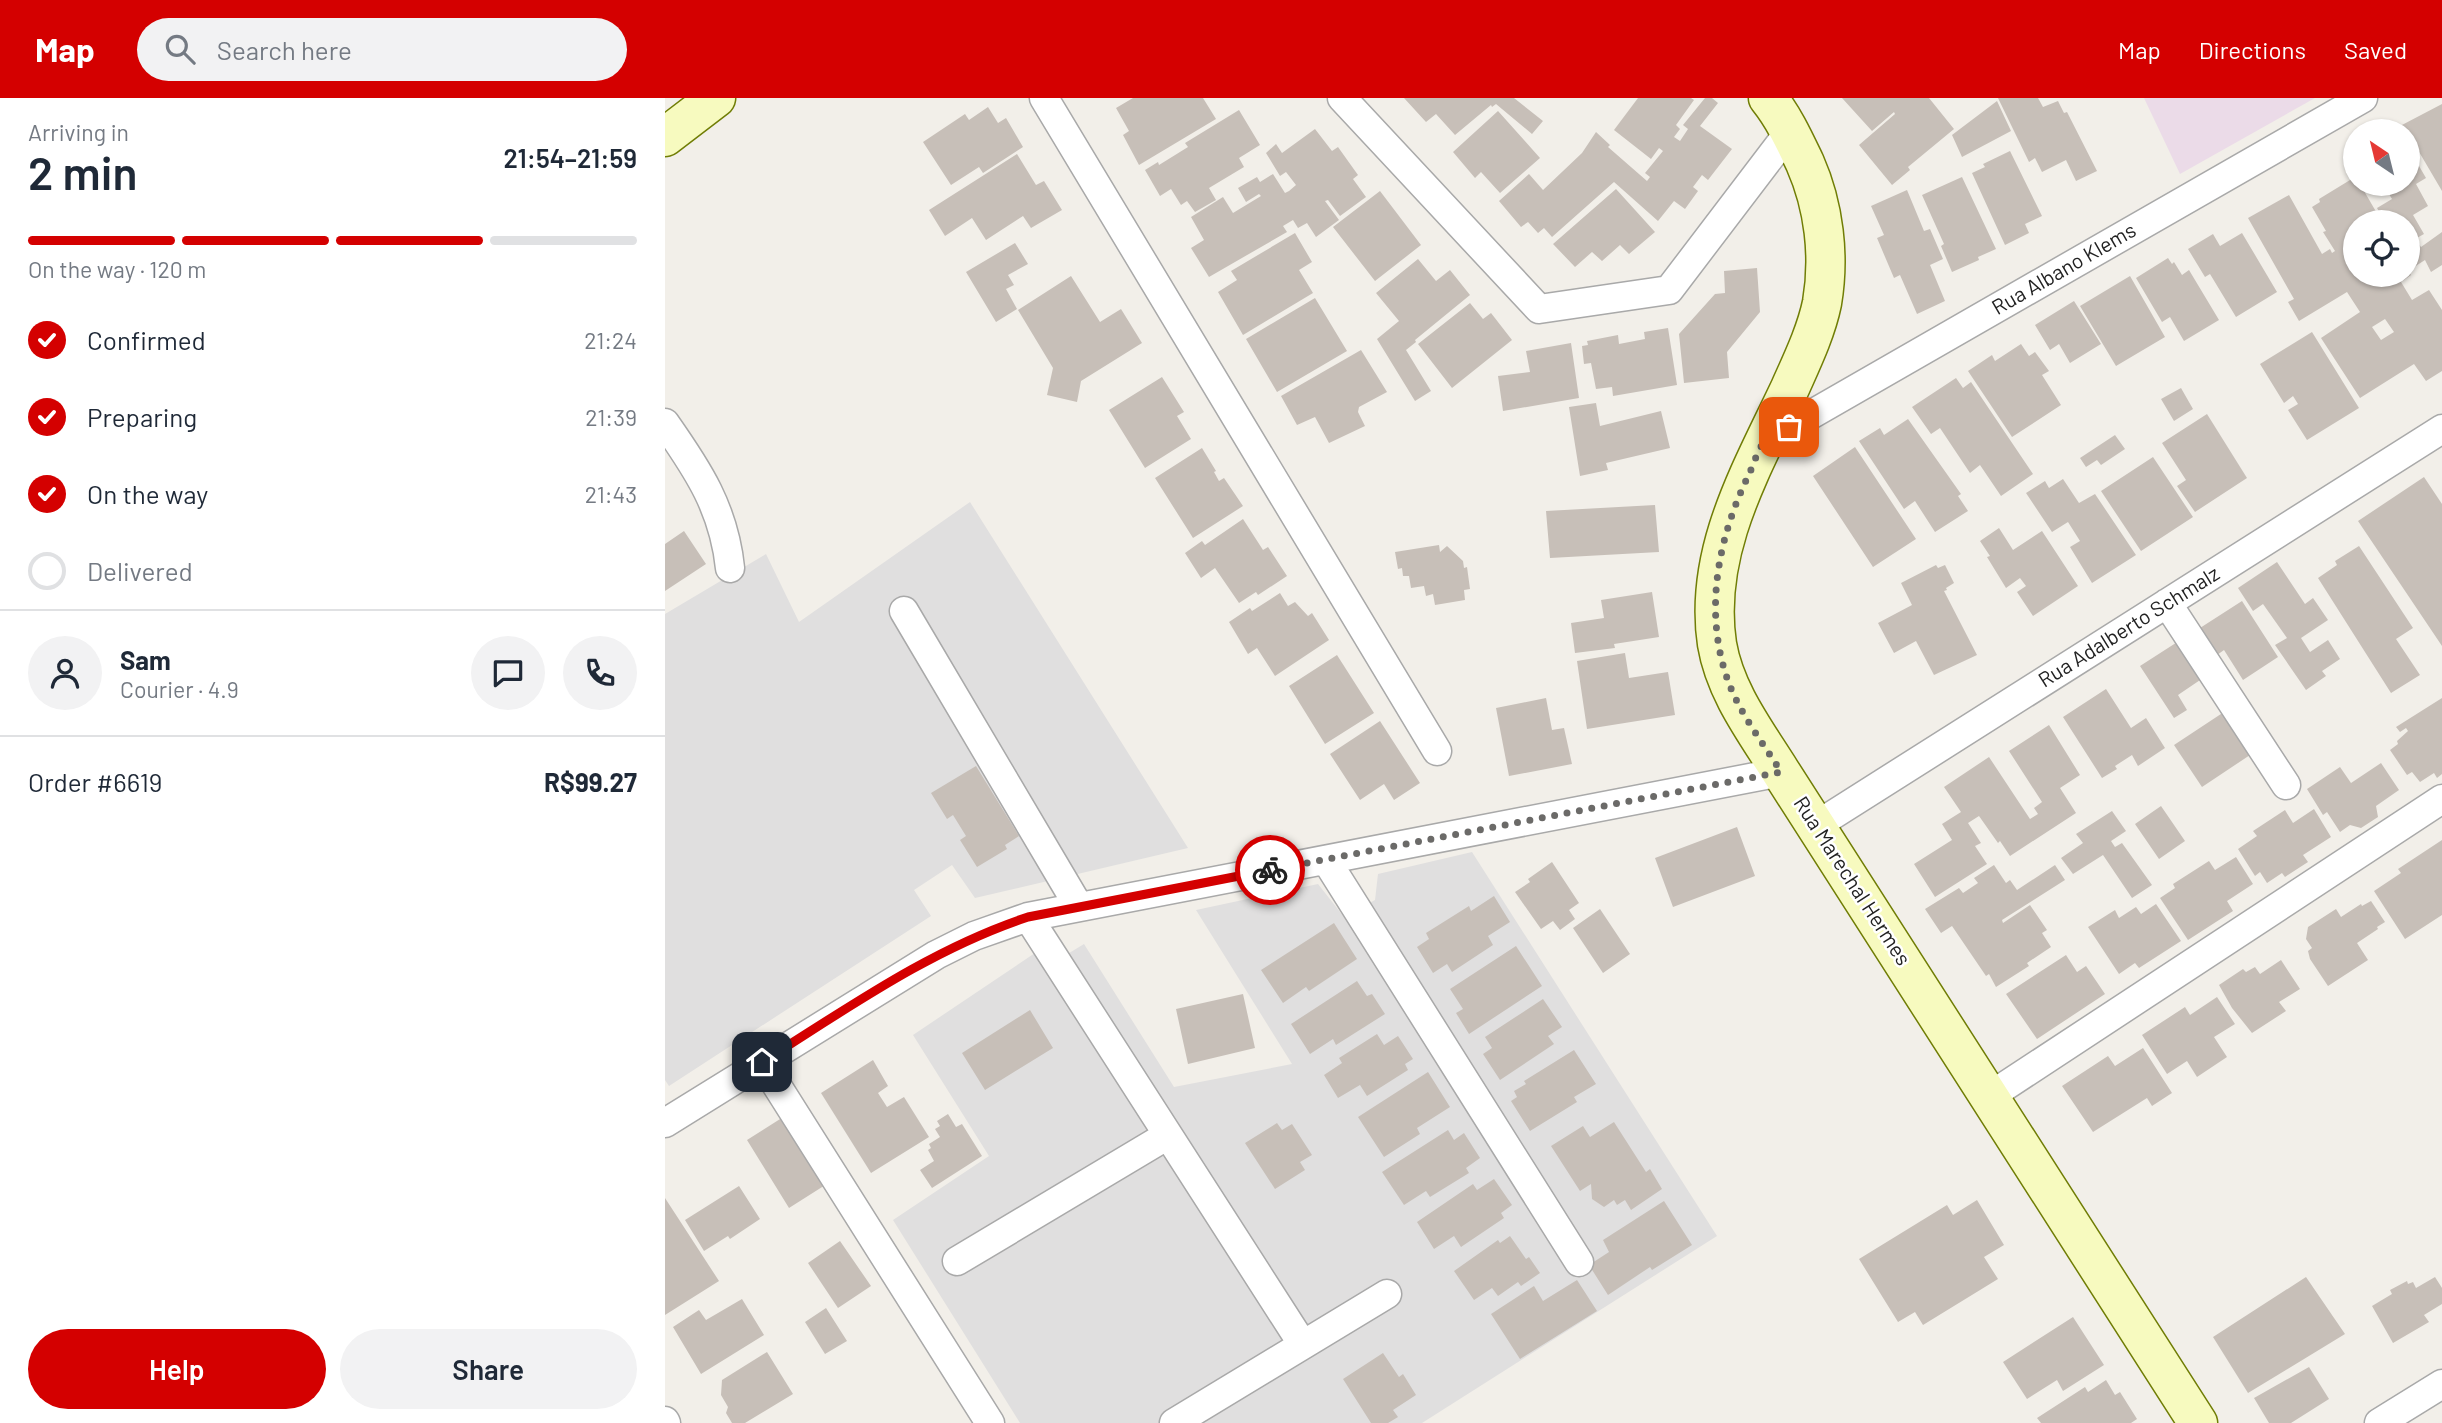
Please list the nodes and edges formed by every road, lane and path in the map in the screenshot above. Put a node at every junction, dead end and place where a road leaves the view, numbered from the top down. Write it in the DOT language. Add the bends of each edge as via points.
graph roads {
  1 [pos="716,98"];
  2 [pos="1044,98"];
  3 [pos="1342,98"];
  4 [pos="1768,98"];
  5 [pos="2363,98"];
  6 [pos="1790,131"];
  7 [pos="665,137"];
  8 [pos="665,423"];
  9 [pos="2442,429"];
  10 [pos="1765,441"];
  11 [pos="730,568"];
  12 [pos="2167,603"];
  13 [pos="904,611"];
  14 [pos="1437,751"];
  15 [pos="1781,772"];
  16 [pos="2286,785"];
  17 [pos="2442,799"];
  18 [pos="1817,825"];
  19 [pos="1326,860"];
  20 [pos="1080,907"];
  21 [pos="1028,917"];
  22 [pos="762,1062"];
  23 [pos="1990,1096"];
  24 [pos="665,1123"];
  25 [pos="1168,1135"];
  26 [pos="957,1261"];
  27 [pos="1579,1262"];
  28 [pos="1387,1294"];
  29 [pos="1303,1345"];
  30 [pos="2442,1384"];
  31 [pos="990,1423"];
  32 [pos="1174,1423"];
  33 [pos="2198,1423"];
  34 [pos="2379,1423"];
  1 -- 7 [label="street"];
  2 -- 14 [label="street"];
  3 -- 6 [label="street" via="1539,309 1669,290"];
  4 -- 6 [label="street, Rua Marechal Hermes"];
  5 -- 10 [label="street, Rua Albano Klems"];
  6 -- 10 [label="street, Rua Marechal Hermes" via="1814,184 1823,221 1826,266 1821,304 1804,356"];
  8 -- 11 [label="street" via="714,503"];
  9 -- 12 [label="street, Rua Adalberto Schmalz"];
  10 -- 15 [label="street, Rua Marechal Hermes" via="1726,533 1717,570 1715,613 1726,677"];
  12 -- 16 [label="street"];
  12 -- 18 [label="street, Rua Adalberto Schmalz"];
  13 -- 20 [label="street"];
  15 -- 18 [label="street, Rua Marechal Hermes"];
  15 -- 19 [label="street"];
  17 -- 23 [label="street"];
  18 -- 23 [label="street, Rua Marechal Hermes"];
  19 -- 20 [label="street"];
  19 -- 27 [label="street"];
  20 -- 21 [label="street"];
  21 -- 22 [label="street" via="936,955"];
  21 -- 25 [label="street"];
  22 -- 24 [label="street"];
  22 -- 31 [label="street"];
  23 -- 33 [label="street, Rua Marechal Hermes"];
  25 -- 26 [label="street"];
  25 -- 29 [label="street"];
  28 -- 29 [label="street"];
  29 -- 32 [label="street"];
  30 -- 34 [label="street"];
}
